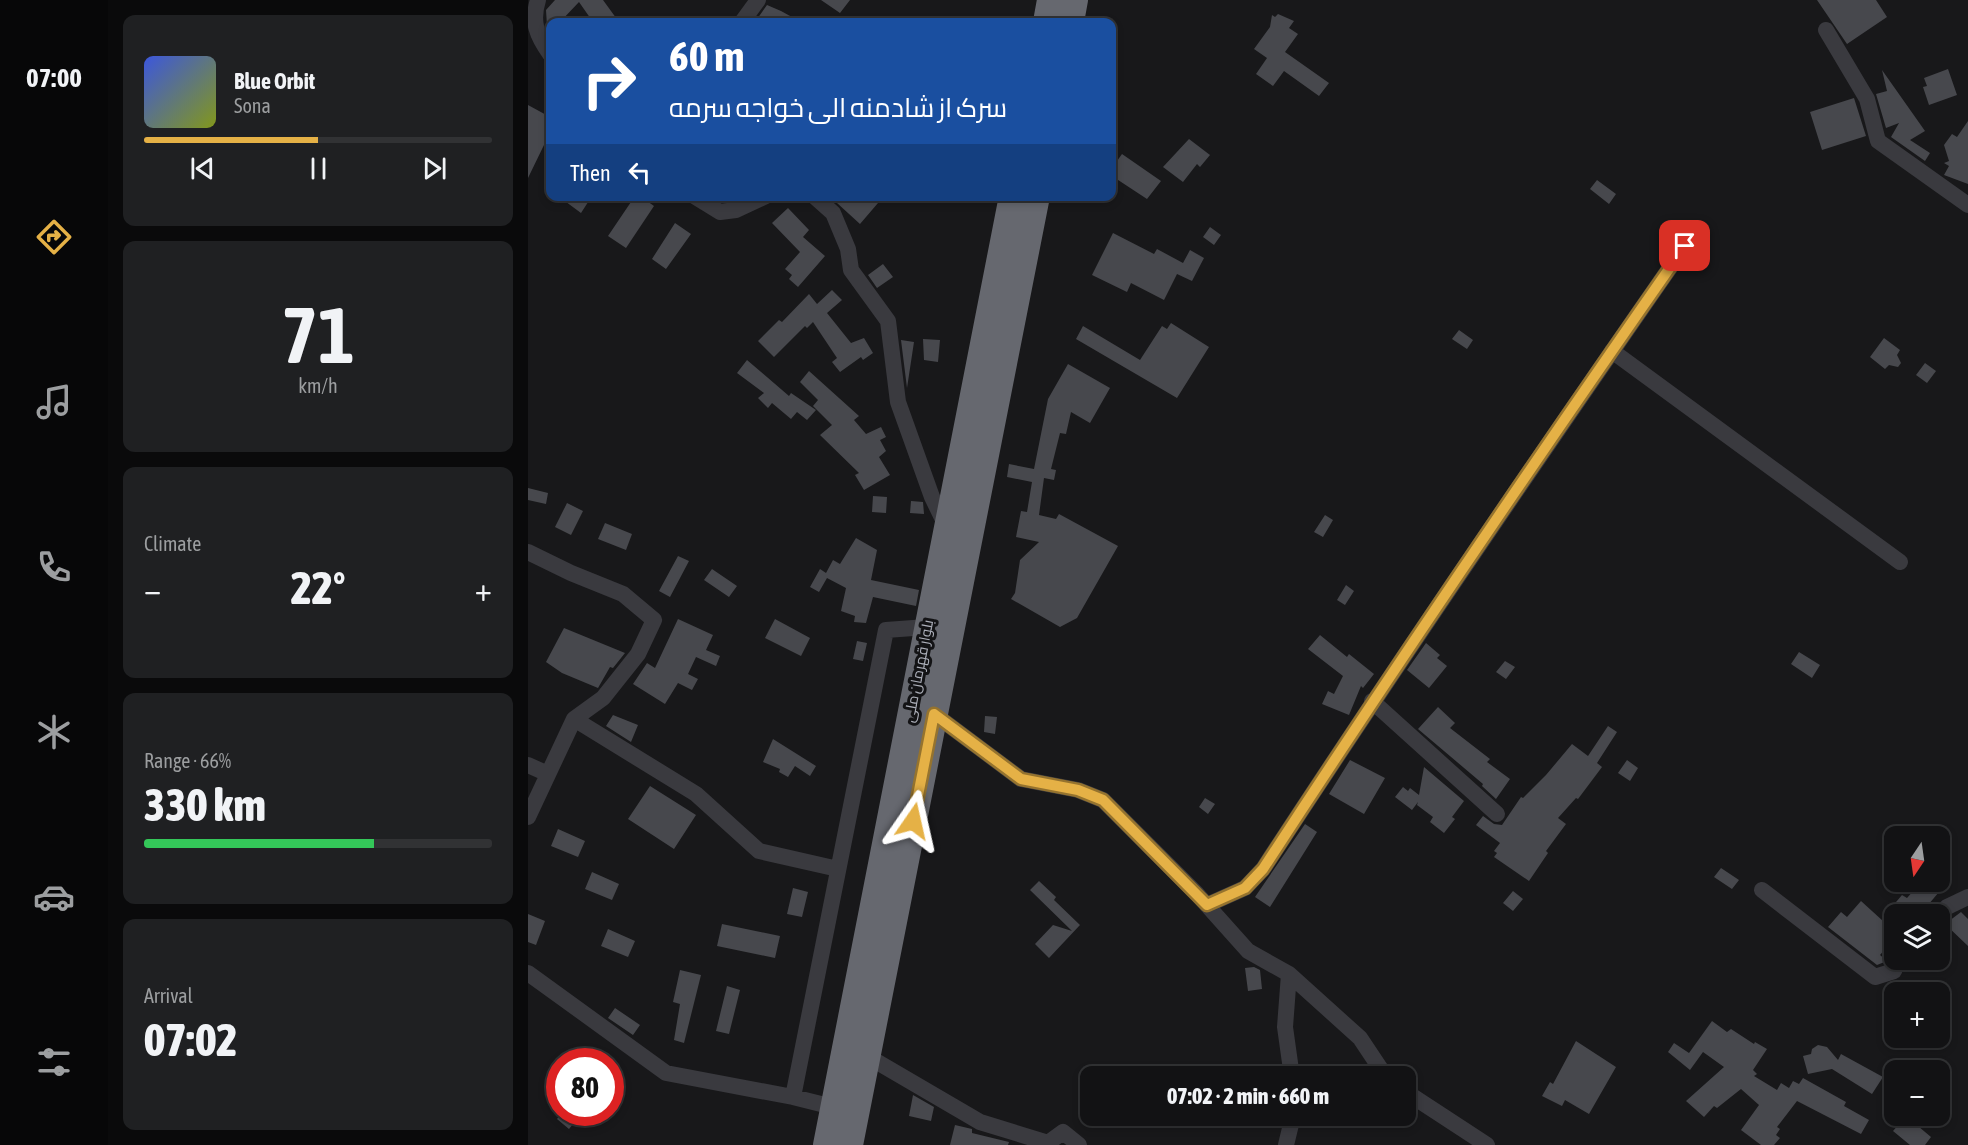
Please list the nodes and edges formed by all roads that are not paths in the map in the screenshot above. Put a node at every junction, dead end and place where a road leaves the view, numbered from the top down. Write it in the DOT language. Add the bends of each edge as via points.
graph roads {
  1 [pos="538,0"];
  2 [pos="758,0"];
  3 [pos="1050,0"];
  4 [pos="1075,0"];
  5 [pos="745,18"];
  6 [pos="1047,18"];
  7 [pos="1072,18"];
  8 [pos="1826,30"];
  9 [pos="546,47"];
  10 [pos="528,50"];
  11 [pos="546,50"];
  12 [pos="702,201"];
  13 [pos="755,201"];
  14 [pos="820,201"];
  15 [pos="1011,201"];
  16 [pos="1036,201"];
  17 [pos="1968,205"];
  18 [pos="1685,246"];
  19 [pos="1612,351"];
  20 [pos="948,530"];
  21 [pos="528,552"];
  22 [pos="967,553"];
  23 [pos="1900,562"];
  24 [pos="927,627"];
  25 [pos="1372,701"];
  26 [pos="934,714"];
  27 [pos="574,719"];
  28 [pos="528,765"];
  29 [pos="548,774"];
  30 [pos="1497,814"];
  31 [pos="528,817"];
  32 [pos="838,869"];
  33 [pos="1762,890"];
  34 [pos="1968,897"];
  35 [pos="1207,905"];
  36 [pos="1950,906"];
  37 [pos="1894,970"];
  38 [pos="528,973"];
  39 [pos="1289,974"];
  40 [pos="867,1056"];
  41 [pos="1290,1066"];
  42 [pos="1379,1066"];
  43 [pos="793,1097"];
  44 [pos="1416,1099"];
  45 [pos="833,1107"];
  46 [pos="1291,1126"];
  47 [pos="1047,1144"];
  48 [pos="826,1145"];
  49 [pos="850,1145"];
  50 [pos="1079,1145"];
  51 [pos="1286,1145"];
  52 [pos="1487,1145"];
  1 -- 9 [label="street" via="534,14 538,37"];
  2 -- 5 [label="street"];
  3 -- 6 [label="highway"];
  4 -- 7 [label="highway"];
  8 -- 17 [label="street" via="1867,99 1878,141"];
  10 -- 11 [label="street"];
  12 -- 13 [label="street" via="720,212"];
  14 -- 20 [label="street" via="833,213 848,249 851,270 888,321 898,402"];
  15 -- 20 [label="highway, بلوار قهرمان ملی"];
  16 -- 22 [label="highway, بلوار قهرمان ملی"];
  18 -- 19 [label="street"];
  19 -- 23 [label="street"];
  19 -- 25 [label="street"];
  20 -- 22 [label="street"];
  20 -- 24 [label="highway, بلوار قهرمان ملی"];
  21 -- 27 [label="street" via="624,594 654,620 638,654 603,698"];
  22 -- 26 [label="highway, بلوار قهرمان ملی"];
  24 -- 32 [label="street" via="886,630"];
  24 -- 45 [label="highway, بلوار قهرمان ملی"];
  25 -- 30 [label="street"];
  25 -- 35 [label="street" via="1263,869 1245,888"];
  26 -- 35 [label="street" via="1021,779 1078,790 1103,800"];
  26 -- 40 [label="highway, بلوار قهرمان ملی"];
  27 -- 29 [label="street"];
  27 -- 32 [label="street" via="696,794 759,851"];
  28 -- 29 [label="street"];
  29 -- 31 [label="street"];
  32 -- 43 [label="street"];
  33 -- 37 [label="street" via="1875,977"];
  34 -- 36 [label="street"];
  35 -- 39 [label="street" via="1248,951"];
  38 -- 43 [label="street" via="666,1073"];
  39 -- 41 [label="street" via="1285,1027"];
  39 -- 42 [label="street" via="1360,1038"];
  40 -- 47 [label="street" via="980,1122"];
  40 -- 49 [label="highway, بلوار قهرمان ملی"];
  43 -- 45 [label="street"];
  44 -- 52 [label="street"];
  45 -- 48 [label="highway, بلوار قهرمان ملی"];
  46 -- 51 [label="street"];
  47 -- 50 [label="street" via="1063,1132"];
}
